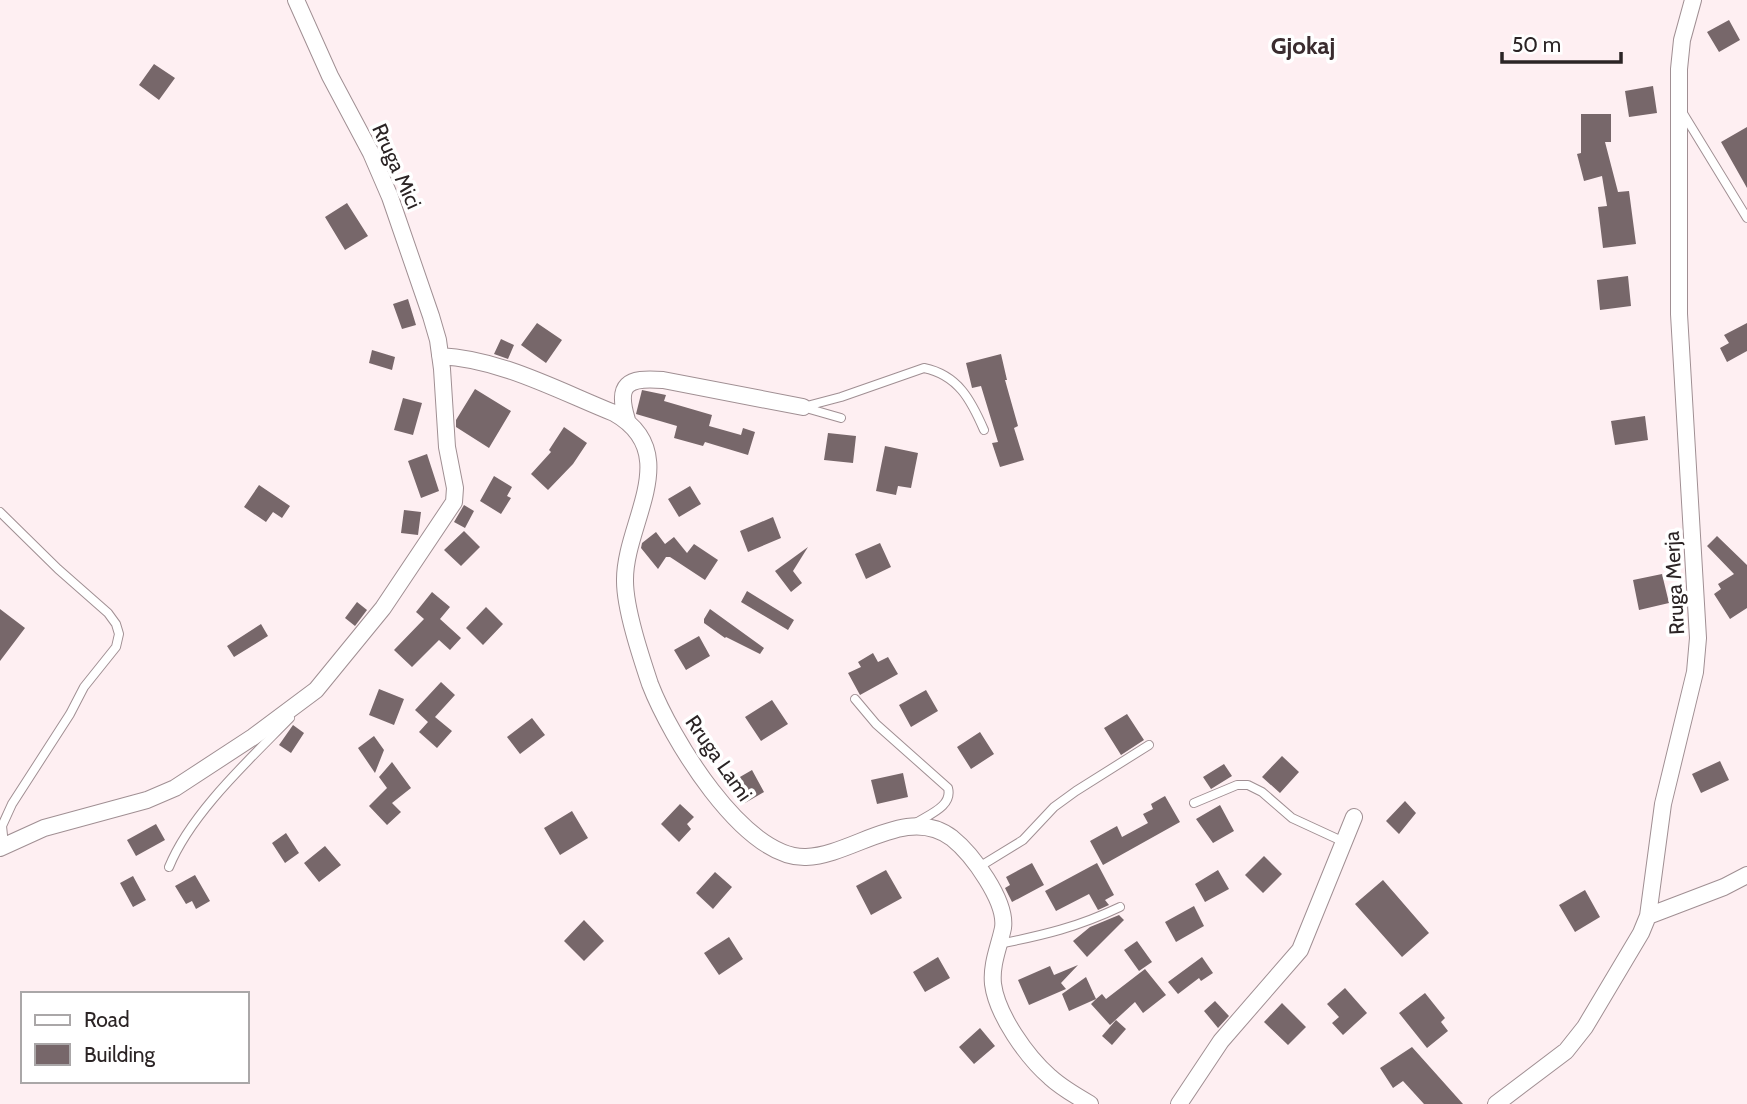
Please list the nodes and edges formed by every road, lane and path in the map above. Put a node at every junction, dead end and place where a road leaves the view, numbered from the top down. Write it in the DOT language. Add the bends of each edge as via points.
graph roads {
  1 [pos="296,0"];
  2 [pos="1693,0"];
  3 [pos="1679,106"];
  4 [pos="1747,218"];
  5 [pos="440,356"];
  6 [pos="803,407"];
  7 [pos="841,418"];
  8 [pos="627,420"];
  9 [pos="984,430"];
  10 [pos="0,512"];
  11 [pos="316,690"];
  12 [pos="855,699"];
  13 [pos="1149,745"];
  14 [pos="1194,803"];
  15 [pos="1354,817"];
  16 [pos="910,826"];
  17 [pos="1344,842"];
  18 [pos="2,846"];
  19 [pos="169,867"];
  20 [pos="978,868"];
  21 [pos="1747,875"];
  22 [pos="1120,907"];
  23 [pos="1648,916"];
  24 [pos="997,944"];
  25 [pos="1090,1104"];
  26 [pos="1179,1104"];
  27 [pos="1496,1104"];
  1 -- 5 [label="street, Rruga Mici" via="390,197"];
  2 -- 3 [label="street, Rruga Merja" via="1682,40"];
  3 -- 4 [label="lane"];
  3 -- 23 [label="street, Rruga Merja" via="1679,314 1698,638 1695,672 1663,804"];
  5 -- 8 [label="street" via="496,366"];
  5 -- 11 [label="street, Rruga Mici" via="454,502 383,608"];
  6 -- 7 [label="lane"];
  6 -- 8 [label="street" via="642,378 622,393"];
  6 -- 9 [label="lane" via="924,368 956,382"];
  8 -- 16 [label="street, Rruga Lami" via="645,445 649,461 644,499 626,559 625,583 651,684 688,757 732,815 752,834 789,856 828,853"];
  10 -- 18 [label="lane" via="108,613 119,634 116,647 84,687 12,804 2,826"];
  11 -- 18 [label="street, Rruga Mici" via="175,788 44,828"];
  11 -- 19 [label="lane" via="228,783 187,833"];
  12 -- 16 [label="lane" via="876,724 948,788 947,803"];
  13 -- 20 [label="lane" via="1076,791 1023,840"];
  14 -- 17 [label="lane" via="1248,785 1292,818"];
  15 -- 17 [label="street"];
  16 -- 20 [label="street, Rruga Lami" via="944,832"];
  17 -- 26 [label="street" via="1300,950 1221,1041"];
  20 -- 24 [label="street, Rruga Lami" via="1003,916"];
  21 -- 23 [label="street"];
  22 -- 24 [label="lane" via="1046,935"];
  23 -- 27 [label="street, Rruga Merja" via="1579,1035 1566,1051"];
  24 -- 25 [label="street, Rruga Lami" via="993,981 995,999 1005,1018 1051,1078"];
}
